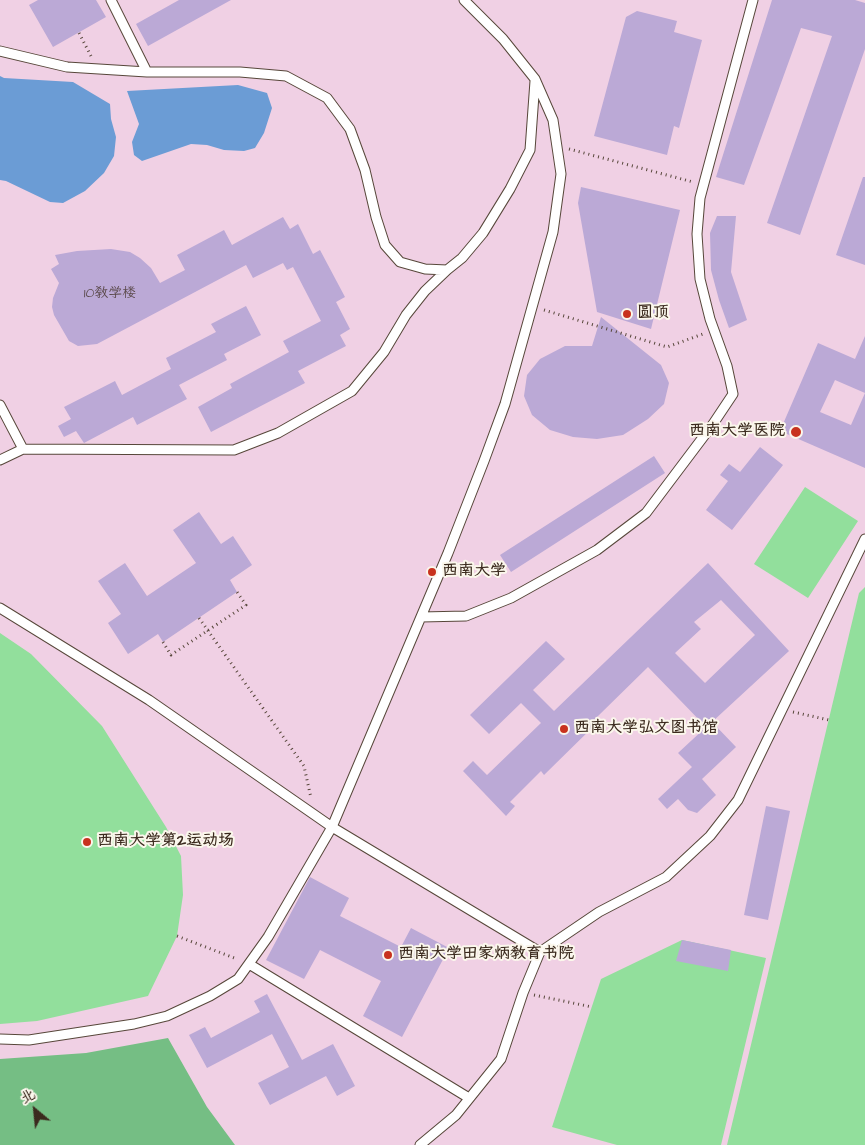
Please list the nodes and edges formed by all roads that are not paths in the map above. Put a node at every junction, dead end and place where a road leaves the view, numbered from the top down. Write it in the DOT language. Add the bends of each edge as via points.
graph roads {
  1 [pos="111,0"];
  2 [pos="464,0"];
  3 [pos="753,0"];
  4 [pos="0,52"];
  5 [pos="147,72"];
  6 [pos="535,79"];
  7 [pos="447,270"];
  8 [pos="0,405"];
  9 [pos="23,449"];
  10 [pos="0,460"];
  11 [pos="865,539"];
  12 [pos="0,608"];
  13 [pos="421,617"];
  14 [pos="332,827"];
  15 [pos="540,952"];
  16 [pos="249,964"];
  17 [pos="0,1039"];
  18 [pos="469,1098"];
  19 [pos="420,1145"];
  1 -- 5 [label="lane"];
  2 -- 6 [label="lane" via="503,39"];
  3 -- 13 [label="lane" via="703,185 697,234 700,279 733,394 646,513 597,550 511,598 466,616"];
  4 -- 5 [label="lane" via="67,67"];
  5 -- 7 [label="lane" via="240,72 286,76 327,98 350,129 365,170 385,245 400,262 425,269"];
  6 -- 7 [label="lane" via="530,150 482,234"];
  6 -- 13 [label="lane" via="553,120 562,174 553,232 490,445"];
  7 -- 9 [label="lane" via="406,315 384,352 352,391 278,433 234,450"];
  8 -- 9 [label="lane"];
  9 -- 10 [label="lane"];
  11 -- 15 [label="lane" via="738,800 710,836 666,877 599,912"];
  12 -- 14 [label="lane" via="149,700"];
  13 -- 14 [label="lane"];
  14 -- 15 [label="lane"];
  14 -- 16 [label="lane"];
  15 -- 18 [label="lane" via="501,1059"];
  16 -- 17 [label="lane" via="238,979 167,1016 29,1040"];
  16 -- 18 [label="lane"];
  18 -- 19 [label="lane" via="456,1114"];
}
